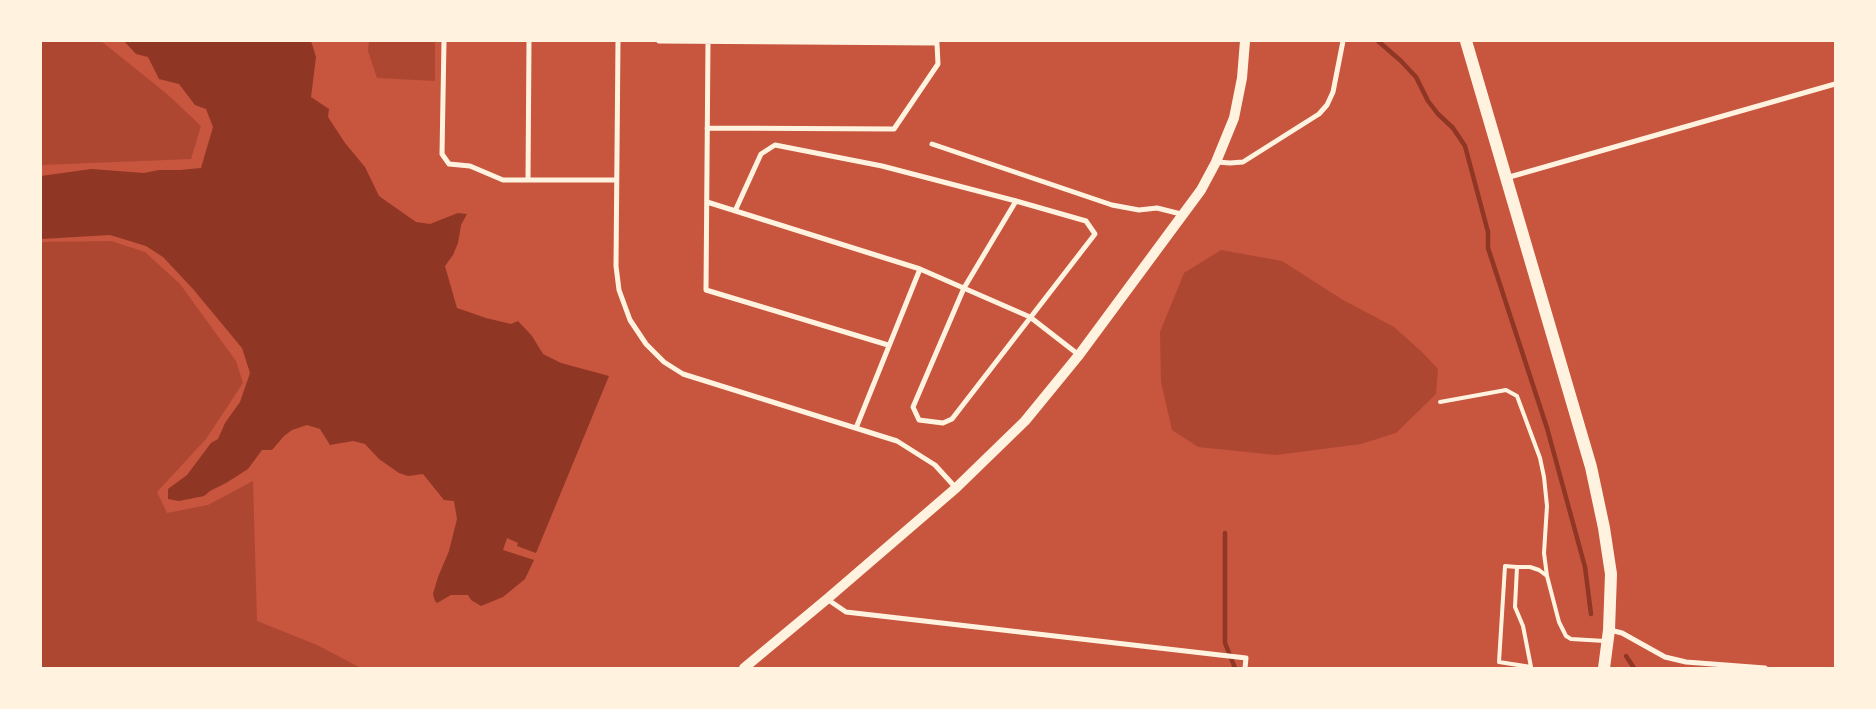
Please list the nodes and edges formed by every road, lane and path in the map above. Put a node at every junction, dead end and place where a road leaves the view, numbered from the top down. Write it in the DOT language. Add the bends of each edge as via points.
graph roads {
  1 [pos="444,41"];
  2 [pos="529,41"];
  3 [pos="618,41"];
  4 [pos="659,41"];
  5 [pos="1244,41"];
  6 [pos="1344,41"];
  7 [pos="1466,41"];
  8 [pos="708,42"];
  9 [pos="937,42"];
  10 [pos="1835,84"];
  11 [pos="707,128"];
  12 [pos="932,144"];
  13 [pos="1216,162"];
  14 [pos="1506,178"];
  15 [pos="528,180"];
  16 [pos="616,180"];
  17 [pos="1016,201"];
  18 [pos="707,202"];
  19 [pos="736,211"];
  20 [pos="1181,214"];
  21 [pos="920,269"];
  22 [pos="964,288"];
  23 [pos="1030,317"];
  24 [pos="888,345"];
  25 [pos="1079,355"];
  26 [pos="1440,402"];
  27 [pos="856,428"];
  28 [pos="956,488"];
  29 [pos="1517,567"];
  30 [pos="1547,576"];
  31 [pos="827,599"];
  32 [pos="1608,636"];
  33 [pos="744,668"];
  34 [pos="1244,668"];
  35 [pos="1604,668"];
  36 [pos="1765,668"];
  1 -- 15 [label="street" via="442,154 449,164 470,166 502,180"];
  2 -- 15 [label="street"];
  3 -- 16 [label="street"];
  4 -- 8 [label="street"];
  5 -- 13 [label="main road" via="1242,78 1234,118"];
  6 -- 13 [label="street" via="1333,92 1320,114 1243,162"];
  7 -- 14 [label="main road"];
  8 -- 9 [label="street"];
  8 -- 11 [label="street"];
  9 -- 11 [label="street" via="938,64 894,129"];
  10 -- 14 [label="street"];
  11 -- 18 [label="street"];
  12 -- 20 [label="street" via="1112,205 1139,210 1157,208"];
  13 -- 20 [label="main road" via="1201,190"];
  14 -- 32 [label="main road" via="1591,467 1611,574"];
  15 -- 16 [label="street"];
  16 -- 27 [label="street" via="619,290 630,320 652,350 683,374"];
  17 -- 19 [label="street" via="882,166 775,145 761,154"];
  17 -- 22 [label="street"];
  17 -- 23 [label="street" via="1086,222 1095,234"];
  18 -- 19 [label="street"];
  18 -- 24 [label="street" via="706,290"];
  19 -- 21 [label="street"];
  20 -- 25 [label="main road"];
  21 -- 22 [label="street"];
  21 -- 24 [label="street"];
  22 -- 23 [label="street"];
  22 -- 23 [label="street" via="913,407 919,420 943,423 952,419"];
  23 -- 25 [label="street"];
  24 -- 27 [label="street"];
  25 -- 28 [label="main road" via="1025,421"];
  26 -- 30 [label="lane" via="1506,390 1516,396 1544,477"];
  27 -- 28 [label="street" via="897,441 935,466"];
  28 -- 31 [label="main road"];
  29 -- 29 [label="lane" via="1515,607 1523,626 1531,667 1499,662 1505,566"];
  29 -- 30 [label="lane" via="1540,570"];
  30 -- 32 [label="lane" via="1566,636 1571,639"];
  31 -- 33 [label="main road"];
  31 -- 34 [label="street" via="846,612 1246,658"];
  32 -- 35 [label="main road"];
  32 -- 36 [label="street" via="1622,633 1665,657 1686,662"];
}
